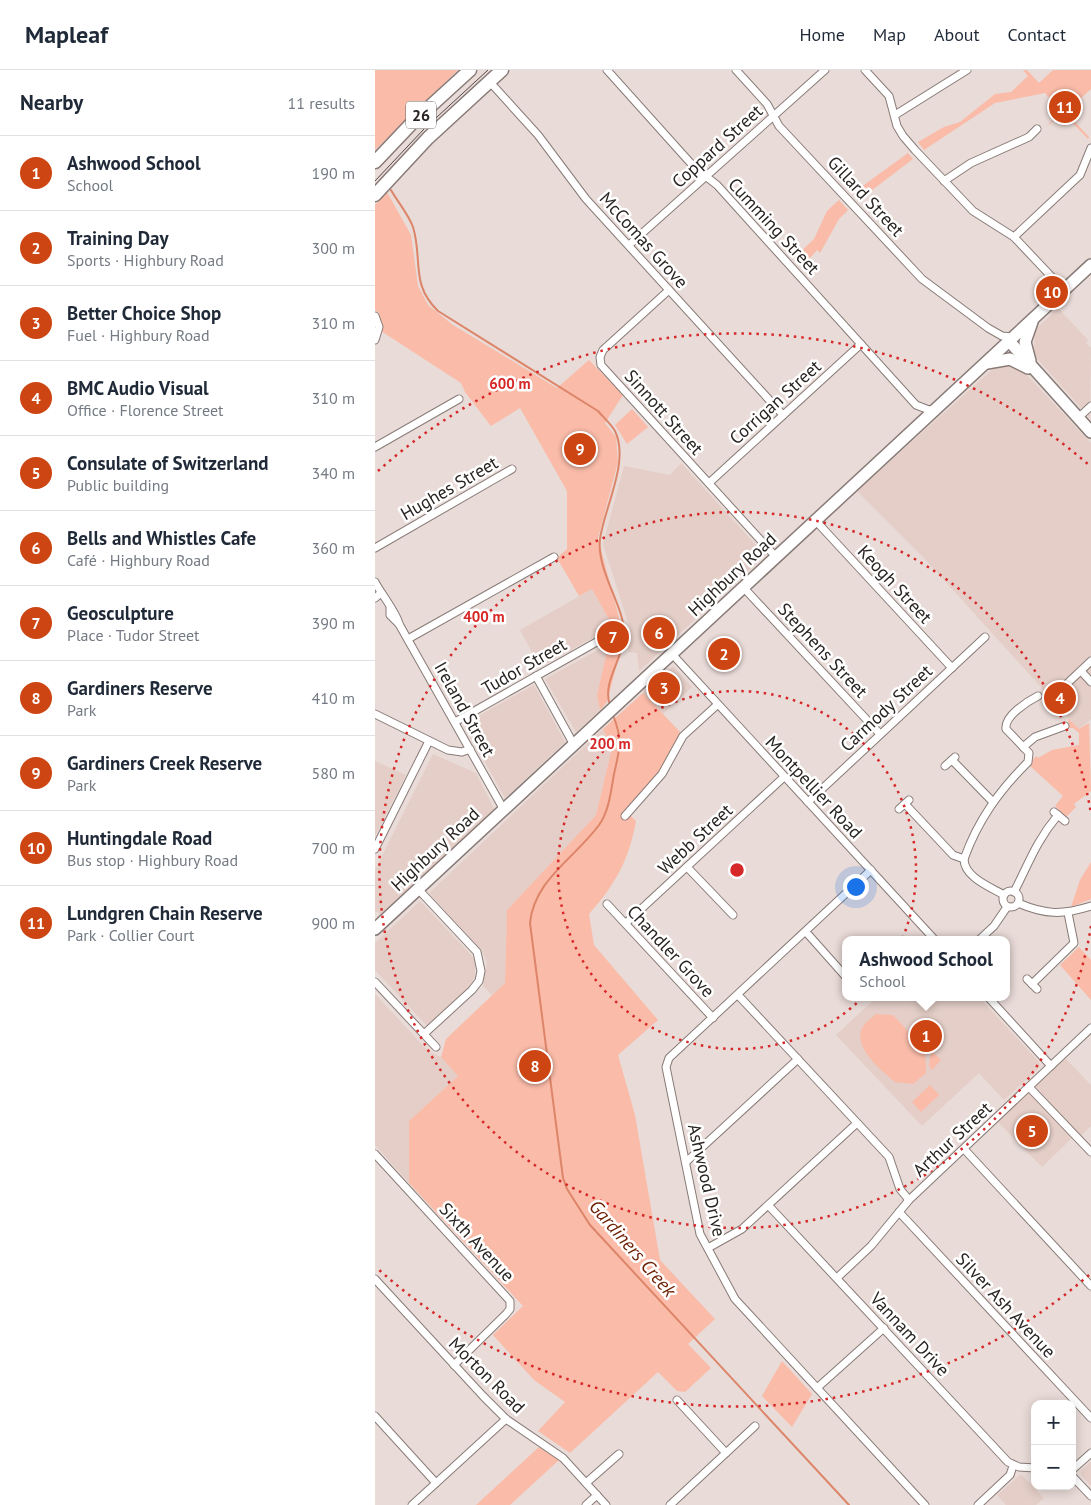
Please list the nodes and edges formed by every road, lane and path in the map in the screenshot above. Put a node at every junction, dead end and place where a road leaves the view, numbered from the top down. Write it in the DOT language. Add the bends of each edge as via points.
graph roads {
  1 [pos="470,70"];
  2 [pos="502,70"];
  3 [pos="607,70"];
  4 [pos="736,70"];
  5 [pos="825,70"];
  6 [pos="865,70"];
  7 [pos="967,70"];
  8 [pos="489,82"];
  9 [pos="774,115"];
  10 [pos="895,115"];
  11 [pos="1037,129"];
  12 [pos="1091,148"];
  13 [pos="375,162"];
  14 [pos="706,176"];
  15 [pos="944,181"];
  16 [pos="375,195"];
  17 [pos="1014,237"];
  18 [pos="629,245"];
  19 [pos="1091,265"];
  20 [pos="669,290"];
  21 [pos="1063,290"];
  22 [pos="375,316"];
  23 [pos="1035,316"];
  24 [pos="988,328"];
  25 [pos="1011,339"];
  26 [pos="375,340"];
  27 [pos="861,344"];
  28 [pos="1000,350"];
  29 [pos="985,363"];
  30 [pos="1040,376"];
  31 [pos="459,399"];
  32 [pos="916,405"];
  33 [pos="1091,406"];
  34 [pos="936,409"];
  35 [pos="783,415"];
  36 [pos="1078,418"];
  37 [pos="918,426"];
  38 [pos="1091,432"];
  39 [pos="375,447"];
  40 [pos="512,469"];
  41 [pos="709,483"];
  42 [pos="815,520"];
  43 [pos="375,548"];
  44 [pos="554,556"];
  45 [pos="776,557"];
  46 [pos="375,582"];
  47 [pos="743,587"];
  48 [pos="378,595"];
  49 [pos="609,635"];
  50 [pos="985,637"];
  51 [pos="408,639"];
  52 [pos="672,654"];
  53 [pos="1091,661"];
  54 [pos="952,668"];
  55 [pos="1081,671"];
  56 [pos="536,676"];
  57 [pos="1091,682"];
  58 [pos="1056,694"];
  59 [pos="1039,696"];
  60 [pos="717,704"];
  61 [pos="375,714"];
  62 [pos="455,722"];
  63 [pos="1065,726"];
  64 [pos="880,734"];
  65 [pos="429,741"];
  66 [pos="574,744"];
  67 [pos="469,746"];
  68 [pos="1023,747"];
  69 [pos="945,766"];
  70 [pos="784,777"];
  71 [pos="992,801"];
  72 [pos="808,802"];
  73 [pos="904,804"];
  74 [pos="504,810"];
  75 [pos="625,816"];
  76 [pos="1065,821"];
  77 [pos="375,849"];
  78 [pos="964,860"];
  79 [pos="687,867"];
  80 [pos="871,870"];
  81 [pos="418,889"];
  82 [pos="1014,892"];
  83 [pos="1004,895"];
  84 [pos="1018,903"];
  85 [pos="607,904"];
  86 [pos="1091,906"];
  87 [pos="1007,907"];
  88 [pos="1068,913"];
  89 [pos="733,915"];
  90 [pos="626,923"];
  91 [pos="375,929"];
  92 [pos="806,932"];
  93 [pos="931,936"];
  94 [pos="983,936"];
  95 [pos="842,972"];
  96 [pos="375,982"];
  97 [pos="1032,984"];
  98 [pos="738,995"];
  99 [pos="992,1001"];
  100 [pos="713,1018"];
  101 [pos="1091,1028"];
  102 [pos="424,1034"];
  103 [pos="436,1047"];
  104 [pos="798,1059"];
  105 [pos="1051,1066"];
  106 [pos="1029,1086"];
  107 [pos="856,1124"];
  108 [pos="964,1149"];
  109 [pos="1091,1152"];
  110 [pos="375,1154"];
  111 [pos="687,1162"];
  112 [pos="909,1200"];
  113 [pos="769,1206"];
  114 [pos="899,1212"];
  115 [pos="708,1248"];
  116 [pos="838,1277"];
  117 [pos="375,1279"];
  118 [pos="1091,1286"];
  119 [pos="884,1328"];
  120 [pos="453,1364"];
  121 [pos="817,1388"];
  122 [pos="677,1400"];
  123 [pos="375,1416"];
  124 [pos="1091,1418"];
  125 [pos="506,1419"];
  126 [pos="755,1426"];
  127 [pos="1091,1452"];
  128 [pos="726,1453"];
  129 [pos="619,1454"];
  130 [pos="1013,1466"];
  131 [pos="1076,1466"];
  132 [pos="1031,1468"];
  133 [pos="1076,1480"];
  134 [pos="436,1483"];
  135 [pos="586,1483"];
  136 [pos="597,1495"];
  137 [pos="1091,1496"];
  138 [pos="412,1505"];
  139 [pos="586,1505"];
  140 [pos="606,1505"];
  141 [pos="670,1505"];
  142 [pos="925,1505"];
  143 [pos="977,1505"];
  1 -- 13 [label="highway, 26"];
  2 -- 8 [label="highway, 26"];
  3 -- 14 [label="street, Cumming Street" via="695,168"];
  4 -- 9 [label="street, Gillard Street"];
  5 -- 9 [label="street, Coppard Street"];
  6 -- 10 [label="street" via="889,96"];
  7 -- 10 [label="street"];
  8 -- 16 [label="highway, 26"];
  8 -- 18 [label="street, McComas Grove" via="538,135 586,199"];
  9 -- 14 [label="street, Coppard Street"];
  9 -- 24 [label="street, Gillard Street" via="779,126 922,279"];
  10 -- 15 [label="street" via="903,136"];
  11 -- 15 [label="street" via="1029,137 971,163"];
  12 -- 17 [label="street" via="1080,175"];
  14 -- 18 [label="street, Coppard Street"];
  14 -- 27 [label="street, Cumming Street"];
  15 -- 17 [label="street" via="973,211"];
  17 -- 21 [label="street"];
  18 -- 20 [label="street, McComas Grove"];
  19 -- 21 [label="main road, Highbury Road"];
  20 -- 35 [label="street, McComas Grove"];
  20 -- 41 [label="street, Sinnott Street" via="603,350 601,365"];
  21 -- 23 [label="main road, Highbury Road"];
  22 -- 26 [label="street" via="379,327"];
  23 -- 25 [label="main road, Highbury Road"];
  23 -- 30 [label="main road" via="1025,342 1027,356"];
  24 -- 25 [label="street, Gillard Street"];
  24 -- 28 [label="street, Gillard Street" via="997,338"];
  25 -- 28 [label="main road, Highbury Road"];
  25 -- 30 [label="main road"];
  27 -- 32 [label="street, Cumming Street"];
  27 -- 35 [label="street, Corrigan Street"];
  28 -- 29 [label="main road, Highbury Road"];
  29 -- 30 [label="main road" via="1014,360"];
  29 -- 34 [label="main road, Highbury Road"];
  30 -- 36 [label="main road"];
  31 -- 39 [label="street"];
  32 -- 34 [label="street"];
  32 -- 37 [label="street" via="920,416"];
  33 -- 36 [label="street"];
  34 -- 37 [label="main road, Highbury Road"];
  35 -- 41 [label="street, Corrigan Street"];
  36 -- 38 [label="main road"];
  37 -- 42 [label="main road, Highbury Road"];
  40 -- 43 [label="street, Hughes Street"];
  41 -- 45 [label="street, Sinnott Street"];
  42 -- 45 [label="main road, Highbury Road"];
  42 -- 54 [label="street, Keogh Street"];
  44 -- 51 [label="street"];
  45 -- 47 [label="main road, Highbury Road"];
  46 -- 48 [label="street, Ireland Street"];
  47 -- 52 [label="main road, Highbury Road"];
  47 -- 64 [label="street, Stephens Street"];
  48 -- 51 [label="street, Ireland Street" via="395,613"];
  49 -- 56 [label="street, Tudor Street"];
  50 -- 54 [label="street, Carmody Street"];
  51 -- 62 [label="street, Ireland Street"];
  52 -- 60 [label="street, Montpellier Road"];
  52 -- 66 [label="main road, Highbury Road"];
  53 -- 55 [label="street"];
  54 -- 64 [label="street, Carmody Street"];
  55 -- 57 [label="street"];
  55 -- 58 [label="street"];
  56 -- 62 [label="street, Tudor Street"];
  56 -- 66 [label="street"];
  59 -- 68 [label="street" via="1029,701 1006,725"];
  60 -- 70 [label="street, Montpellier Road"];
  60 -- 75 [label="street" via="683,736 662,774"];
  61 -- 65 [label="street"];
  62 -- 67 [label="street, Ireland Street"];
  63 -- 68 [label="street" via="1035,736"];
  64 -- 72 [label="street, Carmody Street"];
  65 -- 67 [label="street" via="455,752 463,752"];
  65 -- 77 [label="street"];
  66 -- 74 [label="main road, Highbury Road"];
  67 -- 74 [label="street, Ireland Street"];
  68 -- 71 [label="street" via="1029,753 1028,762"];
  69 -- 71 [label="street" via="953,758"];
  70 -- 72 [label="street, Montpellier Road"];
  70 -- 79 [label="street, Webb Street"];
  71 -- 78 [label="street"];
  72 -- 80 [label="street, Montpellier Road"];
  73 -- 78 [label="street" via="953,855"];
  74 -- 81 [label="main road, Highbury Road"];
  76 -- 82 [label="street" via="1056,814 1029,856"];
  78 -- 83 [label="street" via="970,874"];
  79 -- 89 [label="street"];
  79 -- 90 [label="street, Webb Street"];
  80 -- 92 [label="street, Ashwood Drive"];
  80 -- 93 [label="street, Montpellier Road"];
  81 -- 91 [label="main road, Highbury Road"];
  81 -- 102 [label="street" via="477,952 481,971 472,990"];
  82 -- 83 [label="street"];
  82 -- 84 [label="street"];
  83 -- 87 [label="street" via="1003,902"];
  84 -- 87 [label="street"];
  84 -- 88 [label="street" via="1045,912"];
  85 -- 90 [label="street, Chandler Grove"];
  86 -- 88 [label="street"];
  87 -- 94 [label="street"];
  88 -- 97 [label="street" via="1074,943"];
  90 -- 100 [label="street, Chandler Grove"];
  92 -- 95 [label="street"];
  92 -- 98 [label="street, Ashwood Drive"];
  96 -- 102 [label="street"];
  98 -- 100 [label="street, Ashwood Drive"];
  98 -- 104 [label="street"];
  99 -- 105 [label="street"];
  100 -- 111 [label="street, Ashwood Drive" via="669,1058 666,1067"];
  101 -- 105 [label="street, Arthur Street"];
  102 -- 103 [label="street"];
  104 -- 107 [label="street"];
  104 -- 111 [label="street"];
  105 -- 106 [label="street, Arthur Street"];
  106 -- 108 [label="street, Arthur Street"];
  106 -- 109 [label="street"];
  107 -- 112 [label="street" via="889,1157 900,1189"];
  107 -- 113 [label="street"];
  108 -- 112 [label="street, Arthur Street"];
  108 -- 118 [label="street"];
  110 -- 120 [label="street, Sixth Avenue" via="510,1301 509,1312"];
  111 -- 115 [label="street, Ashwood Drive" via="700,1234"];
  112 -- 114 [label="street, Arthur Street"];
  113 -- 115 [label="street" via="742,1229"];
  113 -- 116 [label="street, Vannam Drive"];
  114 -- 116 [label="street, Arthur Street" via="871,1246"];
  114 -- 124 [label="street, Silver Ash Avenue"];
  115 -- 121 [label="street, Ashwood Drive" via="735,1299"];
  116 -- 119 [label="street, Vannam Drive"];
  117 -- 120 [label="street, Morton Road"];
  119 -- 121 [label="street"];
  119 -- 130 [label="street, Vannam Drive"];
  120 -- 125 [label="street, Morton Road"];
  121 -- 142 [label="street, Ashwood Drive"];
  122 -- 128 [label="street"];
  123 -- 134 [label="street"];
  125 -- 134 [label="street"];
  125 -- 135 [label="street, Morton Road" via="563,1458"];
  126 -- 128 [label="street"];
  127 -- 131 [label="street"];
  128 -- 141 [label="street"];
  129 -- 135 [label="street"];
  130 -- 132 [label="street"];
  130 -- 143 [label="street" via="1010,1475"];
  133 -- 137 [label="street"];
  134 -- 138 [label="street"];
  135 -- 136 [label="street, Morton Road"];
  136 -- 139 [label="street"];
  136 -- 140 [label="street, Morton Road"];
}
